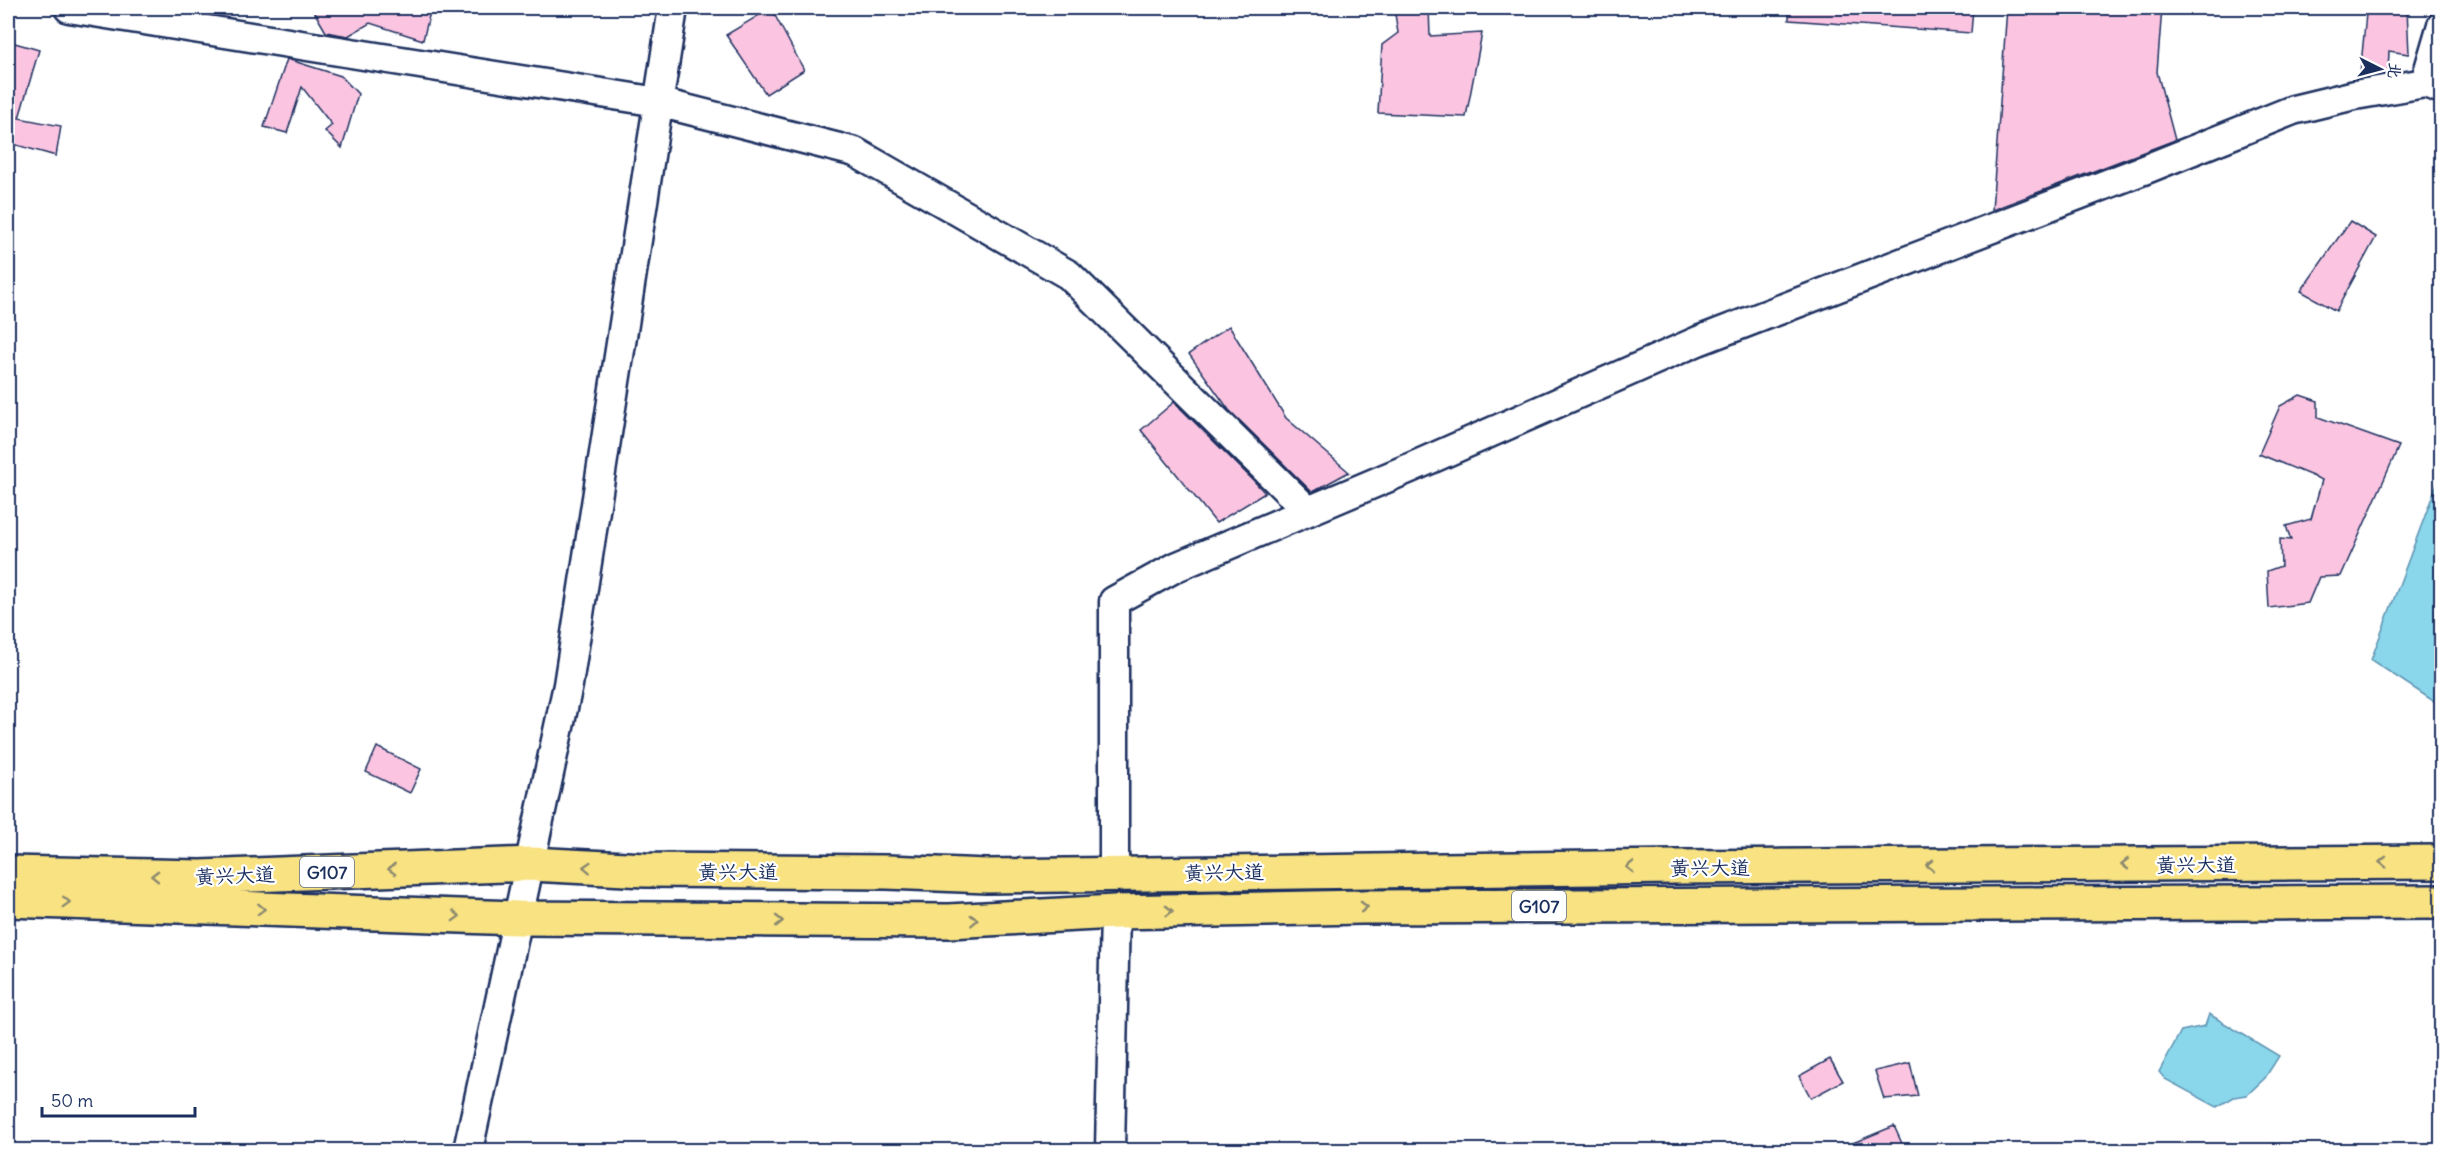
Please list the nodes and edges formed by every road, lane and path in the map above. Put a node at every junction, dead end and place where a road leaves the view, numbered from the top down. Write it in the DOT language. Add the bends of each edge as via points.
graph roads {
  1 [pos="69,8"];
  2 [pos="673,8"];
  3 [pos="2442,25"];
  4 [pos="2433,86"];
  5 [pos="658,102"];
  6 [pos="1308,511"];
  7 [pos="2442,861"];
  8 [pos="531,864"];
  9 [pos="733,871"];
  10 [pos="8,873"];
  11 [pos="1114,873"];
  12 [pos="8,900"];
  13 [pos="2442,902"];
  14 [pos="1115,912"];
  15 [pos="519,918"];
  16 [pos="733,921"];
  17 [pos="468,1150"];
  18 [pos="1110,1150"];
  1 -- 5 [label="street"];
  2 -- 5 [label="street"];
  3 -- 4 [label="street"];
  4 -- 6 [label="street" via="2355,95 2293,110 1698,340"];
  5 -- 6 [label="street" via="855,152 1069,275"];
  5 -- 8 [label="street" via="568,685"];
  6 -- 11 [label="street" via="1176,567 1114,601"];
  7 -- 11 [label="highway, 黄兴大道 / G107, one-way"];
  9 -- 8 [label="highway, 黄兴大道 / G107, one-way"];
  8 -- 10 [label="highway, 黄兴大道 / G107, one-way" via="201,877"];
  8 -- 15 [label="street"];
  9 -- 11 [label="highway, 黄兴大道 / G107" via="987,876"];
  9 -- 16 [label="highway" via="713,880 705,895 713,913"];
  12 -- 15 [label="highway, 黄兴大道 / G107, one-way"];
  14 -- 13 [label="highway, 黄兴大道 / G107, one-way" via="1362,907"];
  16 -- 14 [label="highway, 黄兴大道 / G107, one-way" via="949,921"];
  14 -- 18 [label="street"];
  15 -- 16 [label="highway, 黄兴大道 / G107"];
  15 -- 17 [label="street"];
}
